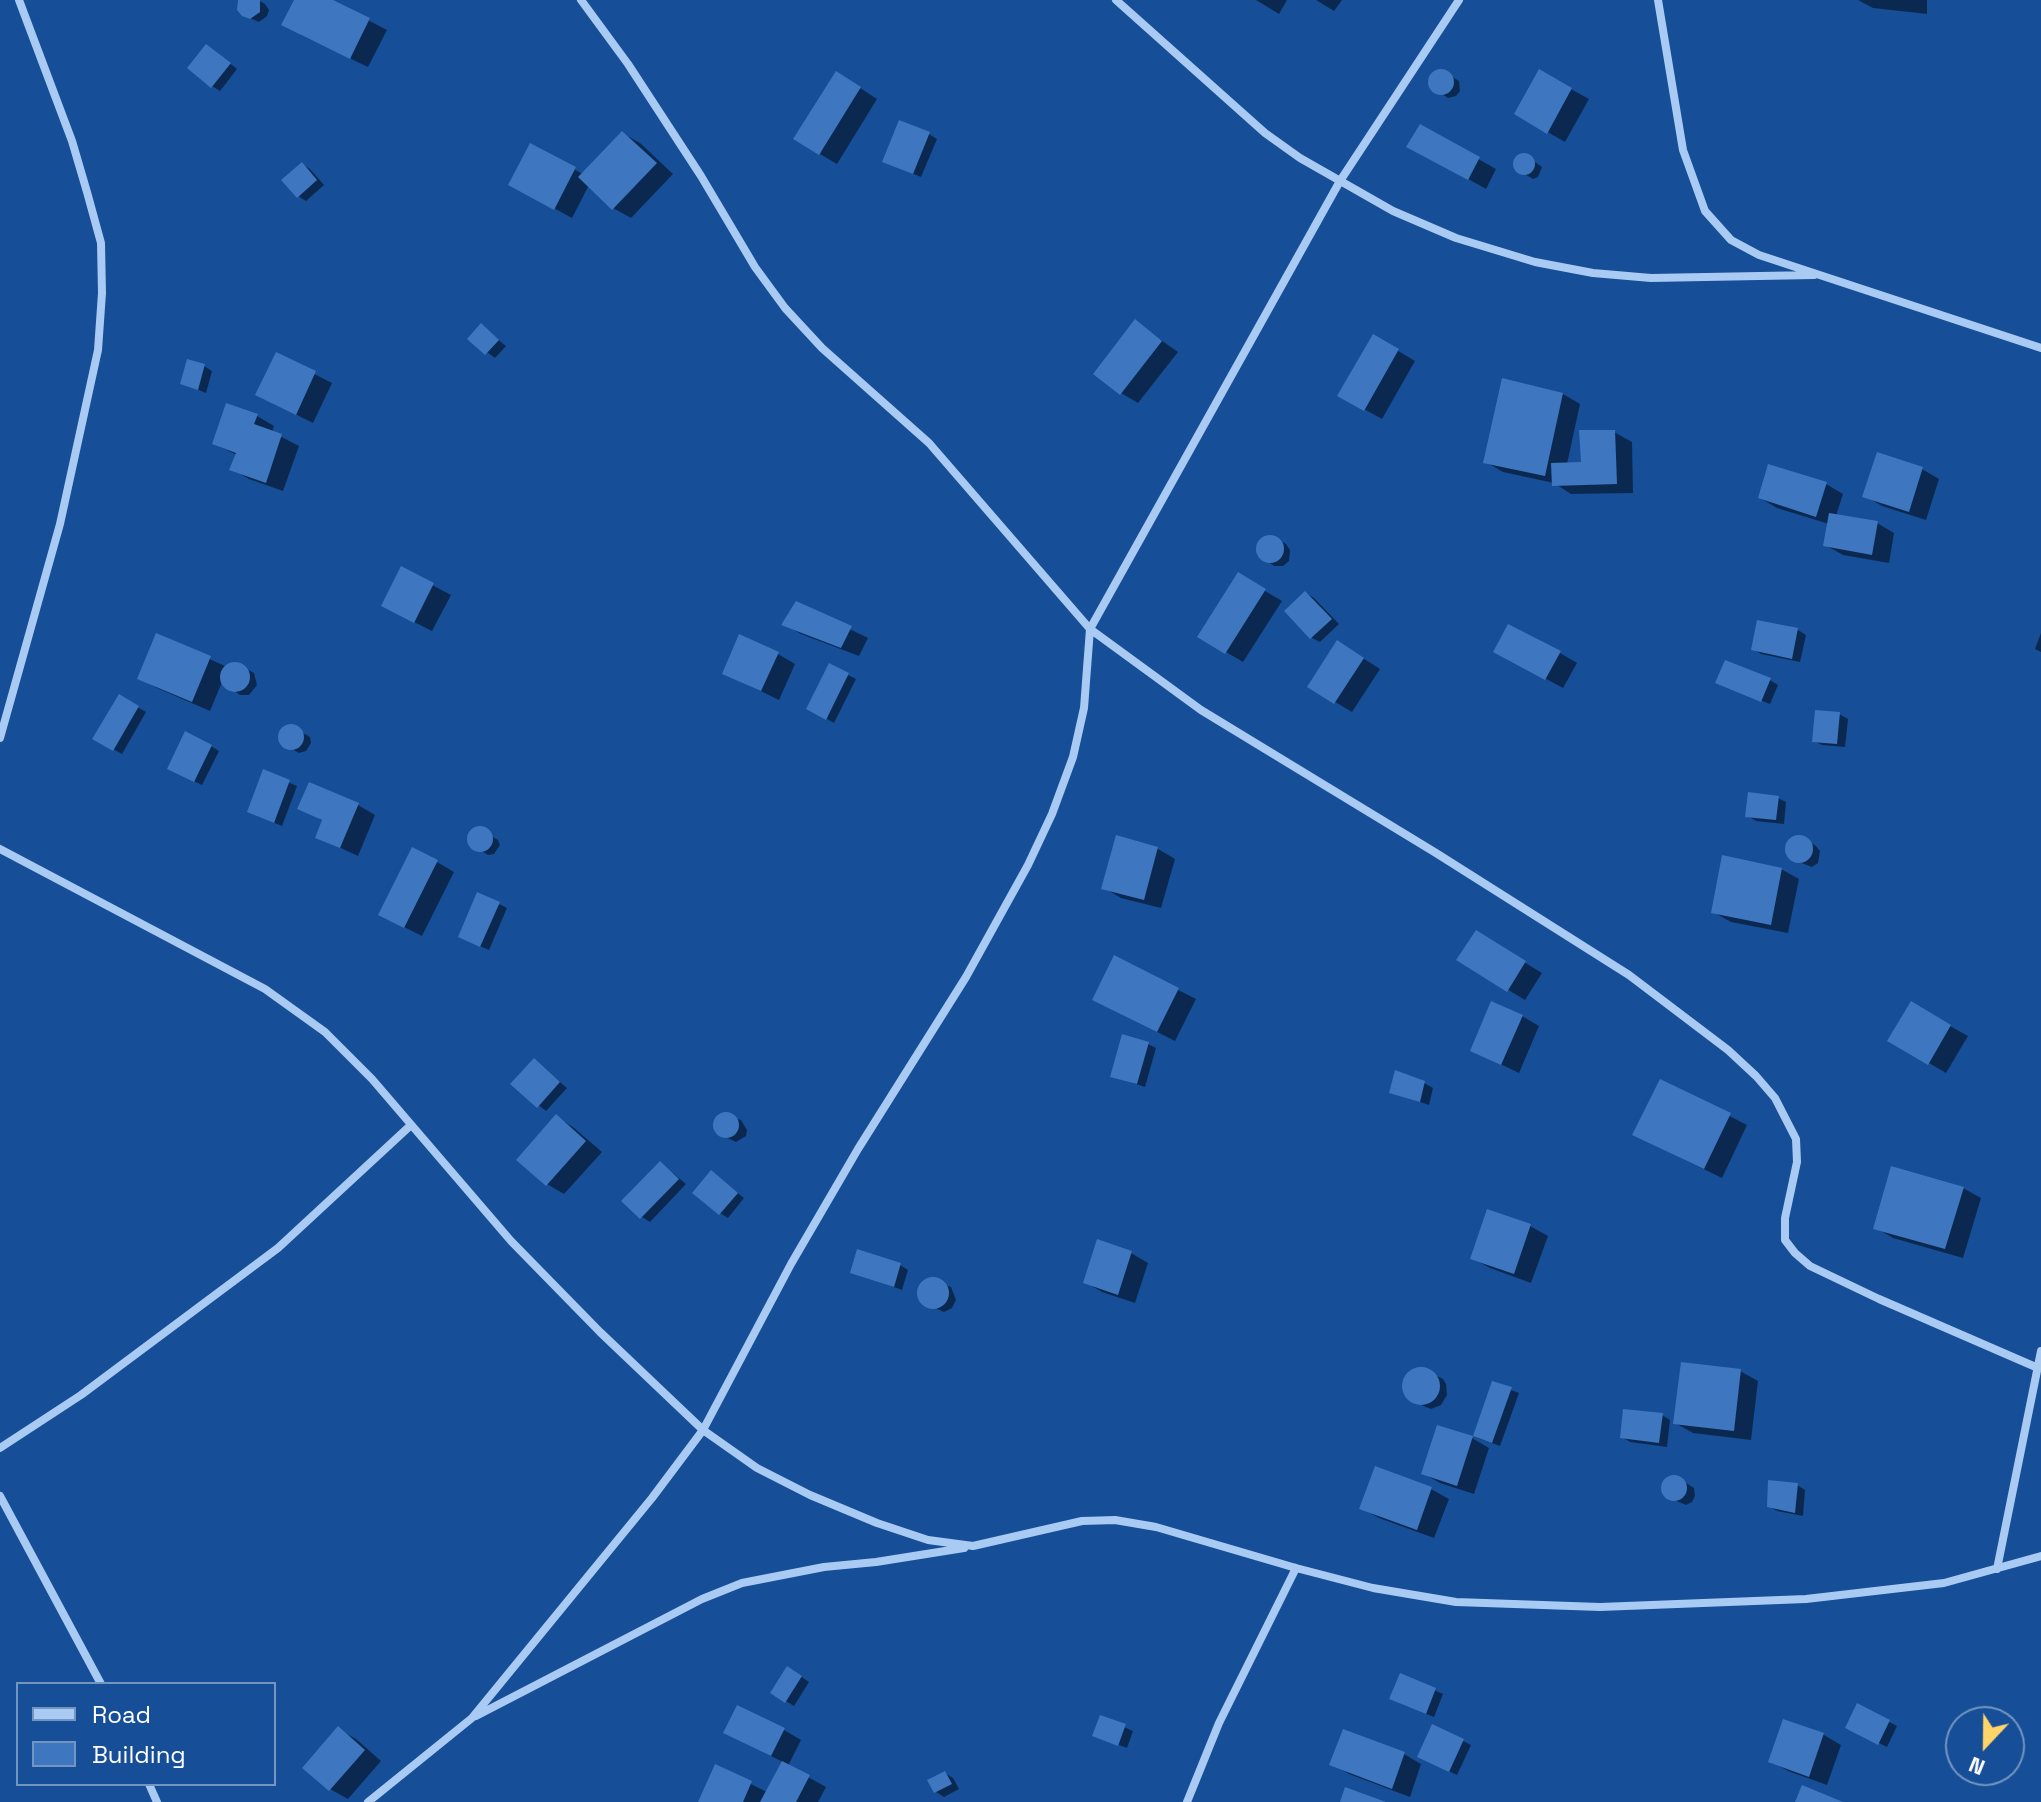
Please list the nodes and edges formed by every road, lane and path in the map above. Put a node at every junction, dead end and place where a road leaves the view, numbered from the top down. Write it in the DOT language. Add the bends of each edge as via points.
graph roads {
  1 [pos="19,0"];
  2 [pos="581,0"];
  3 [pos="1116,0"];
  4 [pos="1459,0"];
  5 [pos="1658,0"];
  6 [pos="1340,181"];
  7 [pos="1814,275"];
  8 [pos="2041,348"];
  9 [pos="1090,629"];
  10 [pos="0,738"];
  11 [pos="0,849"];
  12 [pos="411,1125"];
  13 [pos="2041,1351"];
  14 [pos="2038,1368"];
  15 [pos="703,1430"];
  16 [pos="0,1448"];
  17 [pos="0,1496"];
  18 [pos="973,1546"];
  19 [pos="2041,1556"];
  20 [pos="1296,1568"];
  21 [pos="1997,1569"];
  22 [pos="100,1682"];
  23 [pos="472,1718"];
  24 [pos="368,1802"];
  25 [pos="1187,1802"];
  1 -- 10 [label="street" via="72,141 101,243 102,293 98,350 60,524"];
  2 -- 9 [label="street" via="785,308 929,443"];
  3 -- 6 [label="street" via="1265,133"];
  4 -- 6 [label="street"];
  5 -- 7 [label="street" via="1683,150 1705,211 1731,240"];
  6 -- 7 [label="street" via="1456,238 1535,262 1651,278"];
  6 -- 9 [label="street"];
  7 -- 8 [label="street"];
  9 -- 14 [label="street" via="1201,710 1629,975 1728,1050 1775,1098 1796,1139 1797,1162 1785,1218 1785,1240 1795,1253 1810,1266 1879,1299"];
  9 -- 15 [label="street" via="1084,708 1073,757 1028,865 791,1264"];
  11 -- 12 [label="street" via="294,1008 325,1032"];
  12 -- 15 [label="street" via="511,1241"];
  12 -- 16 [label="street" via="278,1248 81,1395"];
  13 -- 14 [label="street"];
  14 -- 21 [label="street"];
  15 -- 18 [label="street" via="757,1468 810,1495 928,1540"];
  15 -- 23 [label="street"];
  17 -- 22 [label="street"];
  18 -- 20 [label="street" via="1082,1521 1115,1520"];
  18 -- 23 [label="street" via="742,1583"];
  19 -- 21 [label="street"];
  20 -- 21 [label="street" via="1456,1602 1600,1607 1750,1604 1850,1595 1944,1583"];
  20 -- 25 [label="street" via="1219,1723"];
  23 -- 24 [label="street"];
}
